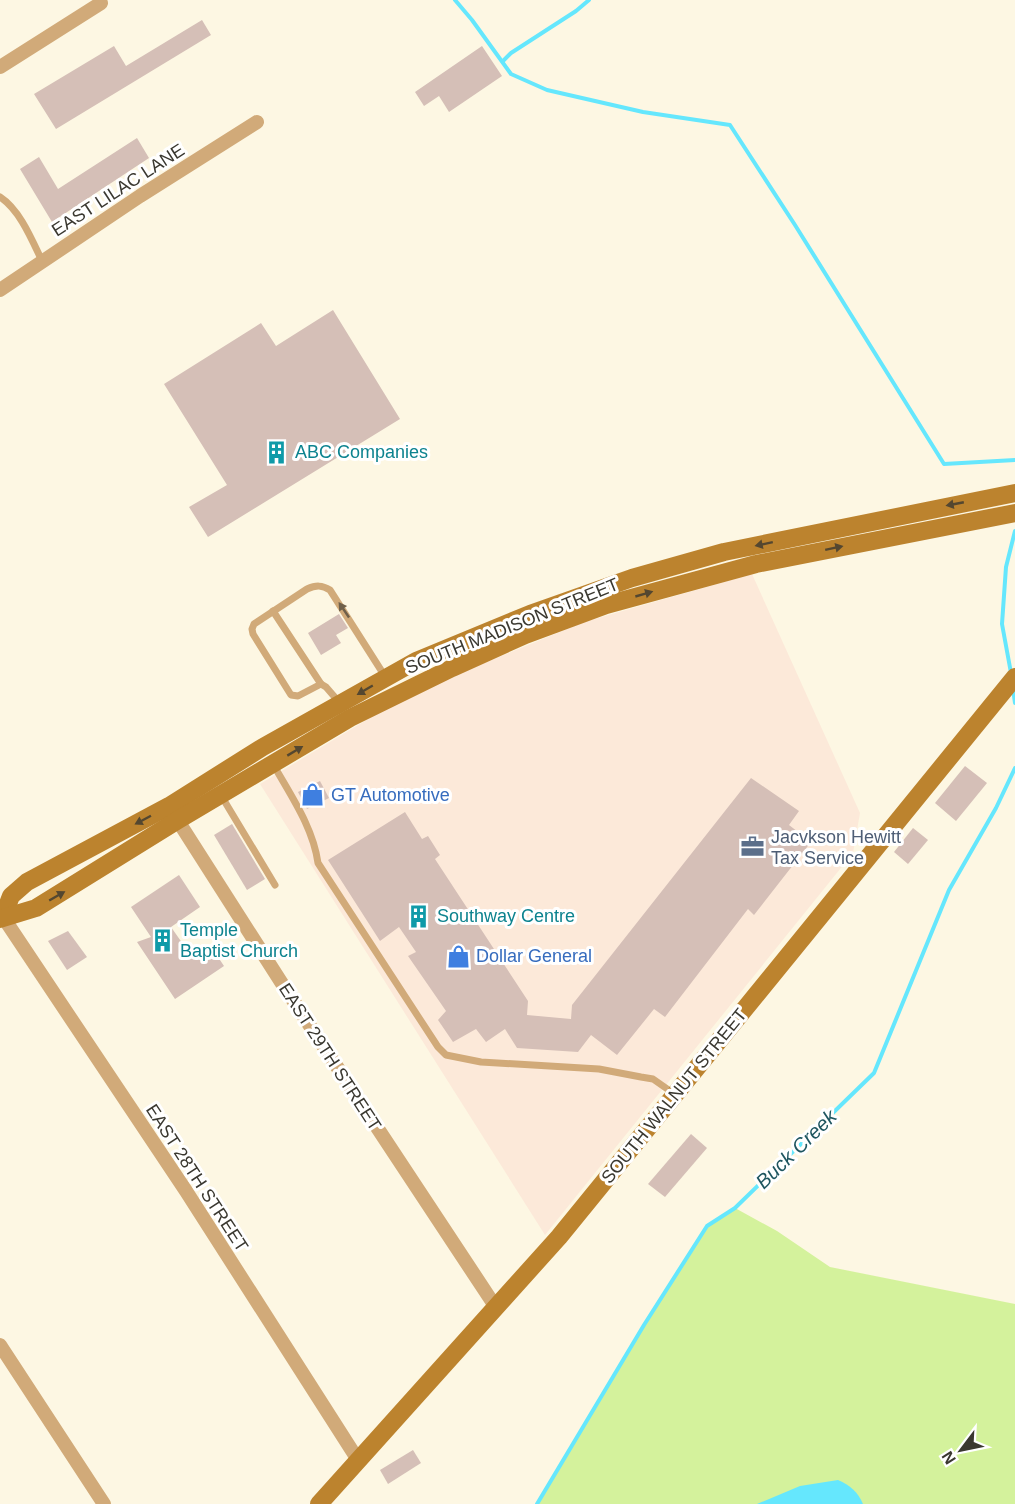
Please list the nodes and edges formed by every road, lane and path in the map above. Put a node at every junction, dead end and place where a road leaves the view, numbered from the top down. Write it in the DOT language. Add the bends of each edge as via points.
graph roads {
  1 [pos="101,3"];
  2 [pos="0,67"];
  3 [pos="257,122"];
  4 [pos="0,197"];
  5 [pos="42,261"];
  6 [pos="0,290"];
  7 [pos="1013,493"];
  8 [pos="1013,513"];
  9 [pos="273,611"];
  10 [pos="386,678"];
  11 [pos="1010,683"];
  12 [pos="321,684"];
  13 [pos="397,695"];
  14 [pos="340,704"];
  15 [pos="263,747"];
  16 [pos="273,764"];
  17 [pos="216,787"];
  18 [pos="173,813"];
  19 [pos="275,885"];
  20 [pos="1,916"];
  21 [pos="675,1095"];
  22 [pos="495,1306"];
  23 [pos="0,1345"];
  24 [pos="6,1366"];
  25 [pos="358,1460"];
  26 [pos="104,1504"];
  27 [pos="319,1504"];
  1 -- 2 [label="street"];
  3 -- 5 [label="street, EAST LILAC LANE"];
  4 -- 5 [label="lane" via="18,218"];
  5 -- 6 [label="street, EAST LILAC LANE"];
  7 -- 10 [label="main road, SOUTH MADISON STREET, one-way" via="724,552 632,578 530,614 422,658"];
  13 -- 8 [label="main road, SOUTH MADISON STREET, one-way" via="525,635 606,605 756,564"];
  10 -- 9 [label="lane, one-way" via="325,587 307,589"];
  9 -- 12 [label="lane"];
  9 -- 12 [label="lane" via="254,624 253,634 291,695 298,696"];
  10 -- 13 [label="lane"];
  10 -- 14 [label="main road, SOUTH MADISON STREET, one-way"];
  11 -- 21 [label="main road, SOUTH WALNUT STREET"];
  12 -- 14 [label="lane"];
  16 -- 13 [label="main road, SOUTH MADISON STREET, one-way"];
  14 -- 15 [label="main road, SOUTH MADISON STREET"];
  15 -- 16 [label="lane"];
  15 -- 17 [label="main road, SOUTH MADISON STREET"];
  16 -- 17 [label="main road, SOUTH MADISON STREET"];
  16 -- 21 [label="lane" via="304,820 316,847 318,863 446,1055 481,1062 599,1069 653,1079"];
  17 -- 18 [label="main road, SOUTH MADISON STREET"];
  17 -- 19 [label="lane"];
  20 -- 18 [label="main road, SOUTH MADISON STREET, one-way" via="36,908"];
  18 -- 20 [label="main road, SOUTH MADISON STREET, one-way" via="27,882 11,896"];
  18 -- 22 [label="street, EAST 29TH STREET"];
  20 -- 25 [label="street, EAST 28TH STREET" via="186,1191"];
  21 -- 22 [label="main road, SOUTH WALNUT STREET" via="559,1238"];
  22 -- 25 [label="main road, SOUTH WALNUT STREET"];
  23 -- 24 [label="street"];
  24 -- 26 [label="street"];
  25 -- 27 [label="main road, SOUTH WALNUT STREET"];
}
